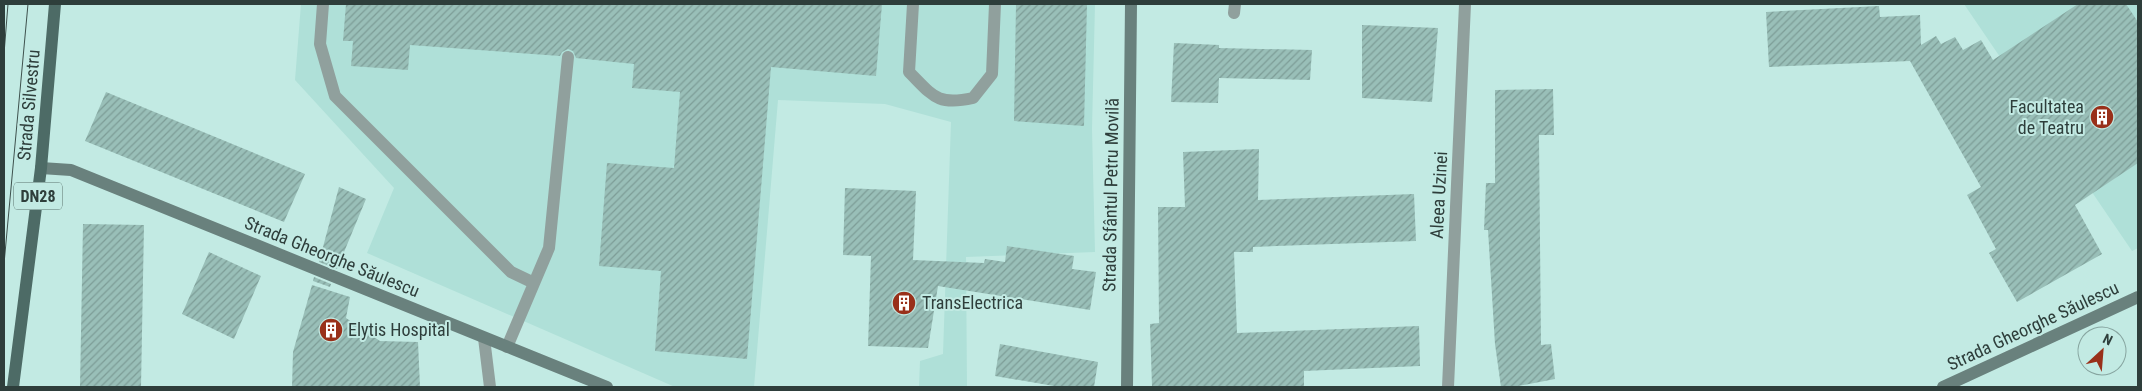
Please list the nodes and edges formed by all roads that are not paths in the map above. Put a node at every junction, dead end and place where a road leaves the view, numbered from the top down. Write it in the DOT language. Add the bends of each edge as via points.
graph roads {
  1 [pos="55,4"];
  2 [pos="324,4"];
  3 [pos="913,4"];
  4 [pos="994,4"];
  5 [pos="1131,4"];
  6 [pos="1465,4"];
  7 [pos="568,57"];
  8 [pos="41,168"];
  9 [pos="534,283"];
  10 [pos="2138,297"];
  11 [pos="484,338"];
  12 [pos="507,347"];
  13 [pos="13,387"];
  14 [pos="490,387"];
  15 [pos="607,387"];
  16 [pos="1127,387"];
  17 [pos="1448,387"];
  18 [pos="1943,387"];
  1 -- 8 [label="main road, Strada Silvestru / DN28"];
  2 -- 9 [label="street" via="320,44 335,96 511,272"];
  3 -- 4 [label="street" via="909,72 934,97 952,102 973,98 992,74"];
  5 -- 16 [label="street, Strada Sfântul Petru Movilă"];
  6 -- 17 [label="street, Aleea Uzinei"];
  7 -- 9 [label="street" via="549,248"];
  8 -- 11 [label="street, Strada Gheorghe Săulescu" via="70,170"];
  8 -- 13 [label="main road, Strada Silvestru / DN28"];
  9 -- 12 [label="street"];
  10 -- 18 [label="street, Strada Gheorghe Săulescu"];
  11 -- 12 [label="street, Strada Gheorghe Săulescu"];
  11 -- 14 [label="street"];
  12 -- 15 [label="street, Strada Gheorghe Săulescu"];
}
